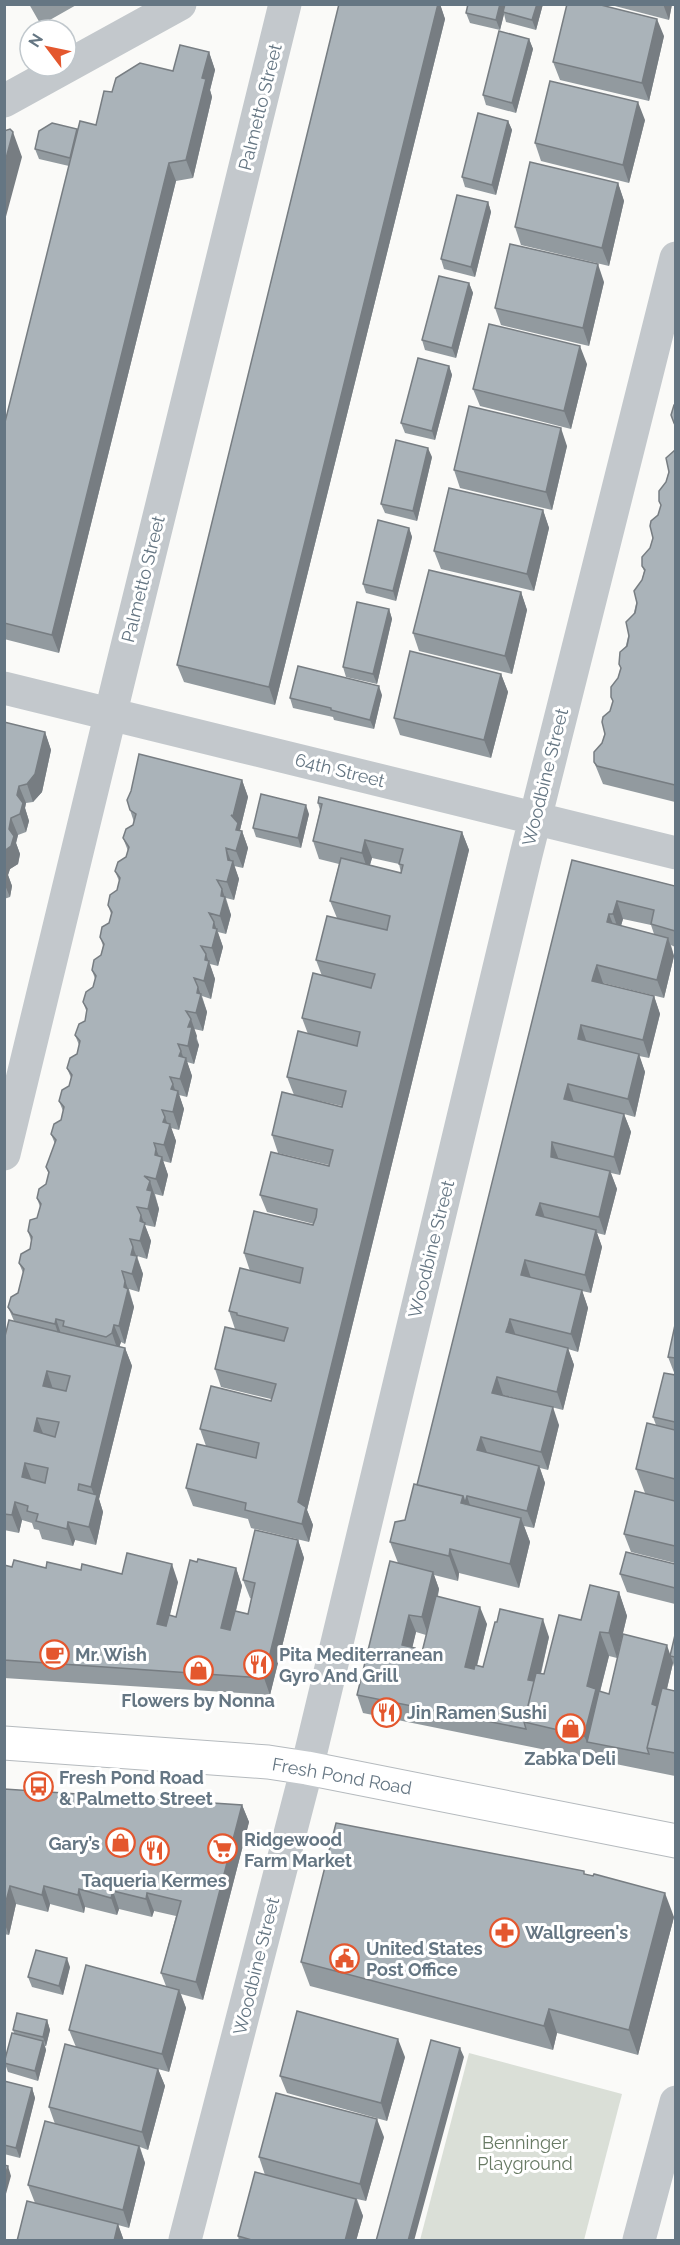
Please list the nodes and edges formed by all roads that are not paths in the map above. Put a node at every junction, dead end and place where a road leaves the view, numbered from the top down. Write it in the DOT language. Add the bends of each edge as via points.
graph roads {
  1 [pos="180,4"];
  2 [pos="285,4"];
  3 [pos="4,101"];
  4 [pos="675,258"];
  5 [pos="4,688"];
  6 [pos="110,714"];
  7 [pos="535,818"];
  8 [pos="675,853"];
  9 [pos="4,1154"];
  10 [pos="4,1743"];
  11 [pos="307,1768"];
  12 [pos="675,1841"];
  13 [pos="675,2102"];
  14 [pos="185,2241"];
  15 [pos="639,2241"];
  1 -- 3 [label="street"];
  2 -- 6 [label="street, Palmetto Street"];
  4 -- 7 [label="street, Woodbine Street"];
  5 -- 6 [label="street, 64th Street"];
  6 -- 7 [label="street, 64th Street"];
  6 -- 9 [label="street, Palmetto Street"];
  7 -- 8 [label="street, 64th Street"];
  7 -- 11 [label="street, Woodbine Street"];
  10 -- 11 [label="main road, Fresh Pond Road"];
  11 -- 12 [label="main road, Fresh Pond Road"];
  11 -- 14 [label="street, Woodbine Street"];
  13 -- 15 [label="street"];
}
